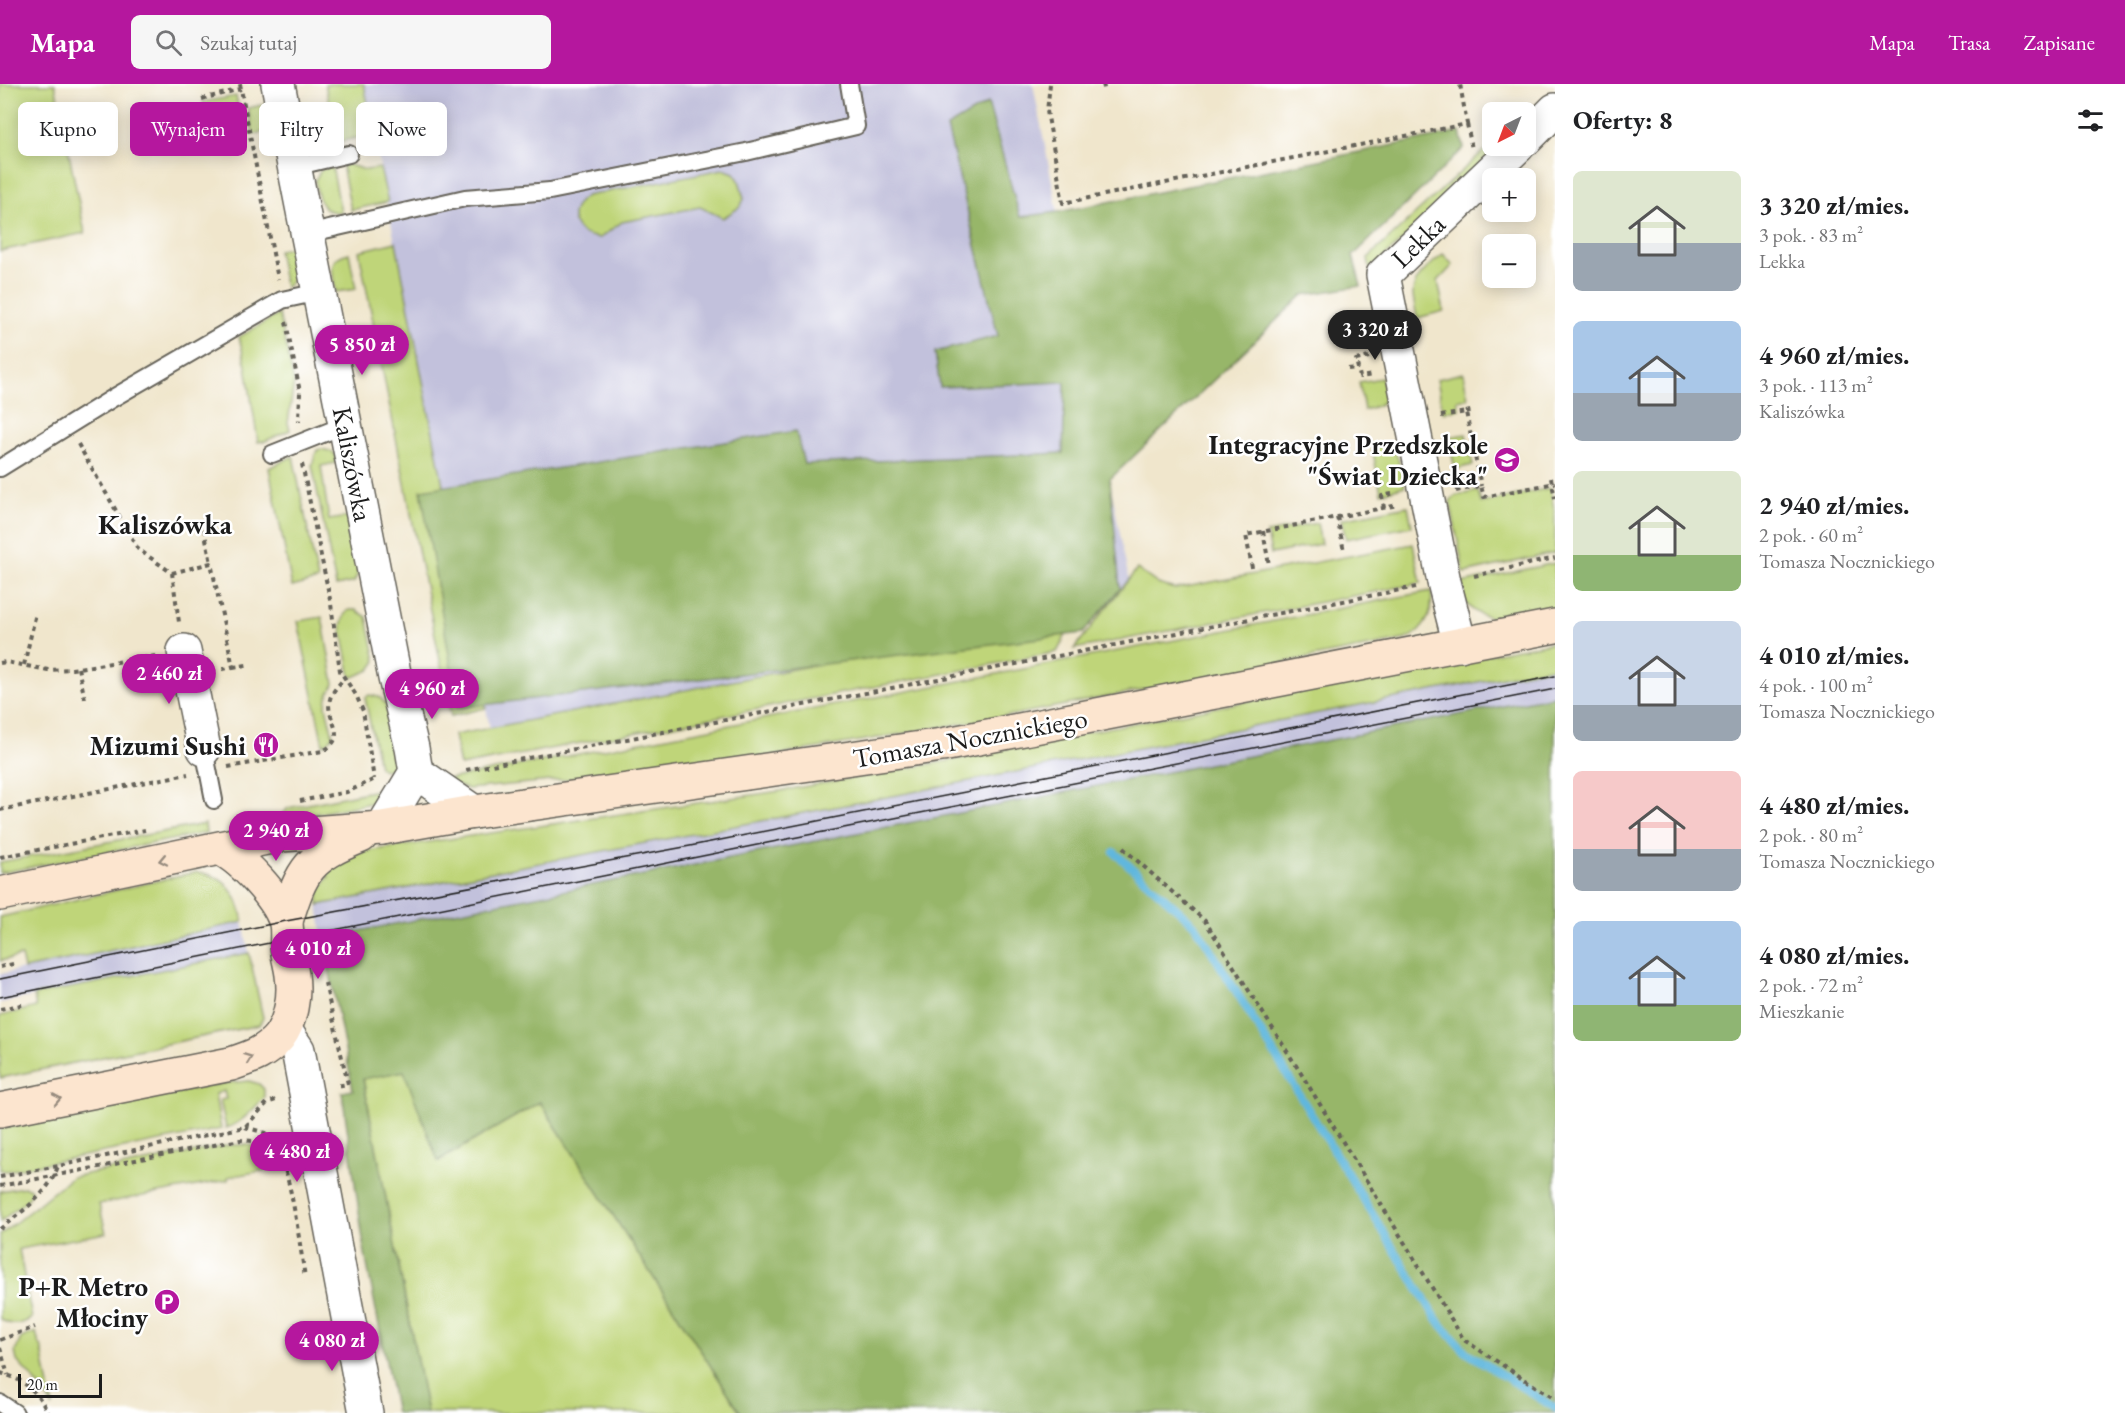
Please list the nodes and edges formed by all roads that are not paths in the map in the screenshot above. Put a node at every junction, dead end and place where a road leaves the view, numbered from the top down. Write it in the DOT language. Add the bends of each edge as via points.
graph roads {
  1 [pos="278,84"];
  2 [pos="849,84"];
  3 [pos="1555,110"];
  4 [pos="1536,129"];
  5 [pos="349,154"];
  6 [pos="1508,156"];
  7 [pos="294,167"];
  8 [pos="308,234"];
  9 [pos="319,292"];
  10 [pos="345,425"];
  11 [pos="272,454"];
  12 [pos="0,468"];
  13 [pos="1555,626"];
  14 [pos="1460,645"];
  15 [pos="187,664"];
  16 [pos="206,760"];
  17 [pos="416,772"];
  18 [pos="214,800"];
  19 [pos="474,813"];
  20 [pos="381,828"];
  21 [pos="221,849"];
  22 [pos="0,894"];
  23 [pos="286,921"];
  24 [pos="284,1029"];
  25 [pos="0,1110"];
  26 [pos="0,1402"];
  27 [pos="15,1413"];
  28 [pos="366,1413"];
  1 -- 7 [label="street, Kaliszówka"];
  2 -- 8 [label="lane" via="856,126 550,191 465,198"];
  3 -- 4 [label="street"];
  5 -- 7 [label="lane"];
  6 -- 14 [label="street, Lekka" via="1383,275"];
  7 -- 8 [label="street, Kaliszówka"];
  8 -- 9 [label="street, Kaliszówka"];
  9 -- 10 [label="street, Kaliszówka"];
  9 -- 12 [label="lane" via="282,300"];
  10 -- 11 [label="lane"];
  10 -- 17 [label="street, Kaliszówka"];
  13 -- 14 [label="street, Tomasza Nocznickiego"];
  14 -- 19 [label="street, Tomasza Nocznickiego" via="942,745"];
  15 -- 16 [label="street"];
  16 -- 18 [label="lane"];
  17 -- 19 [label="street"];
  17 -- 20 [label="street"];
  19 -- 20 [label="street, Tomasza Nocznickiego"];
  20 -- 21 [label="street, Tomasza Nocznickiego" via="281,836"];
  20 -- 23 [label="street, Tomasza Nocznickiego" via="334,847 309,865"];
  21 -- 22 [label="street, Tomasza Nocznickiego, one-way"];
  21 -- 23 [label="street" via="249,869"];
  23 -- 24 [label="street" via="292,976 291,1012"];
  25 -- 24 [label="street, one-way" via="231,1064 265,1050"];
  24 -- 28 [label="street" via="298,1050"];
  26 -- 27 [label="lane"];
}
